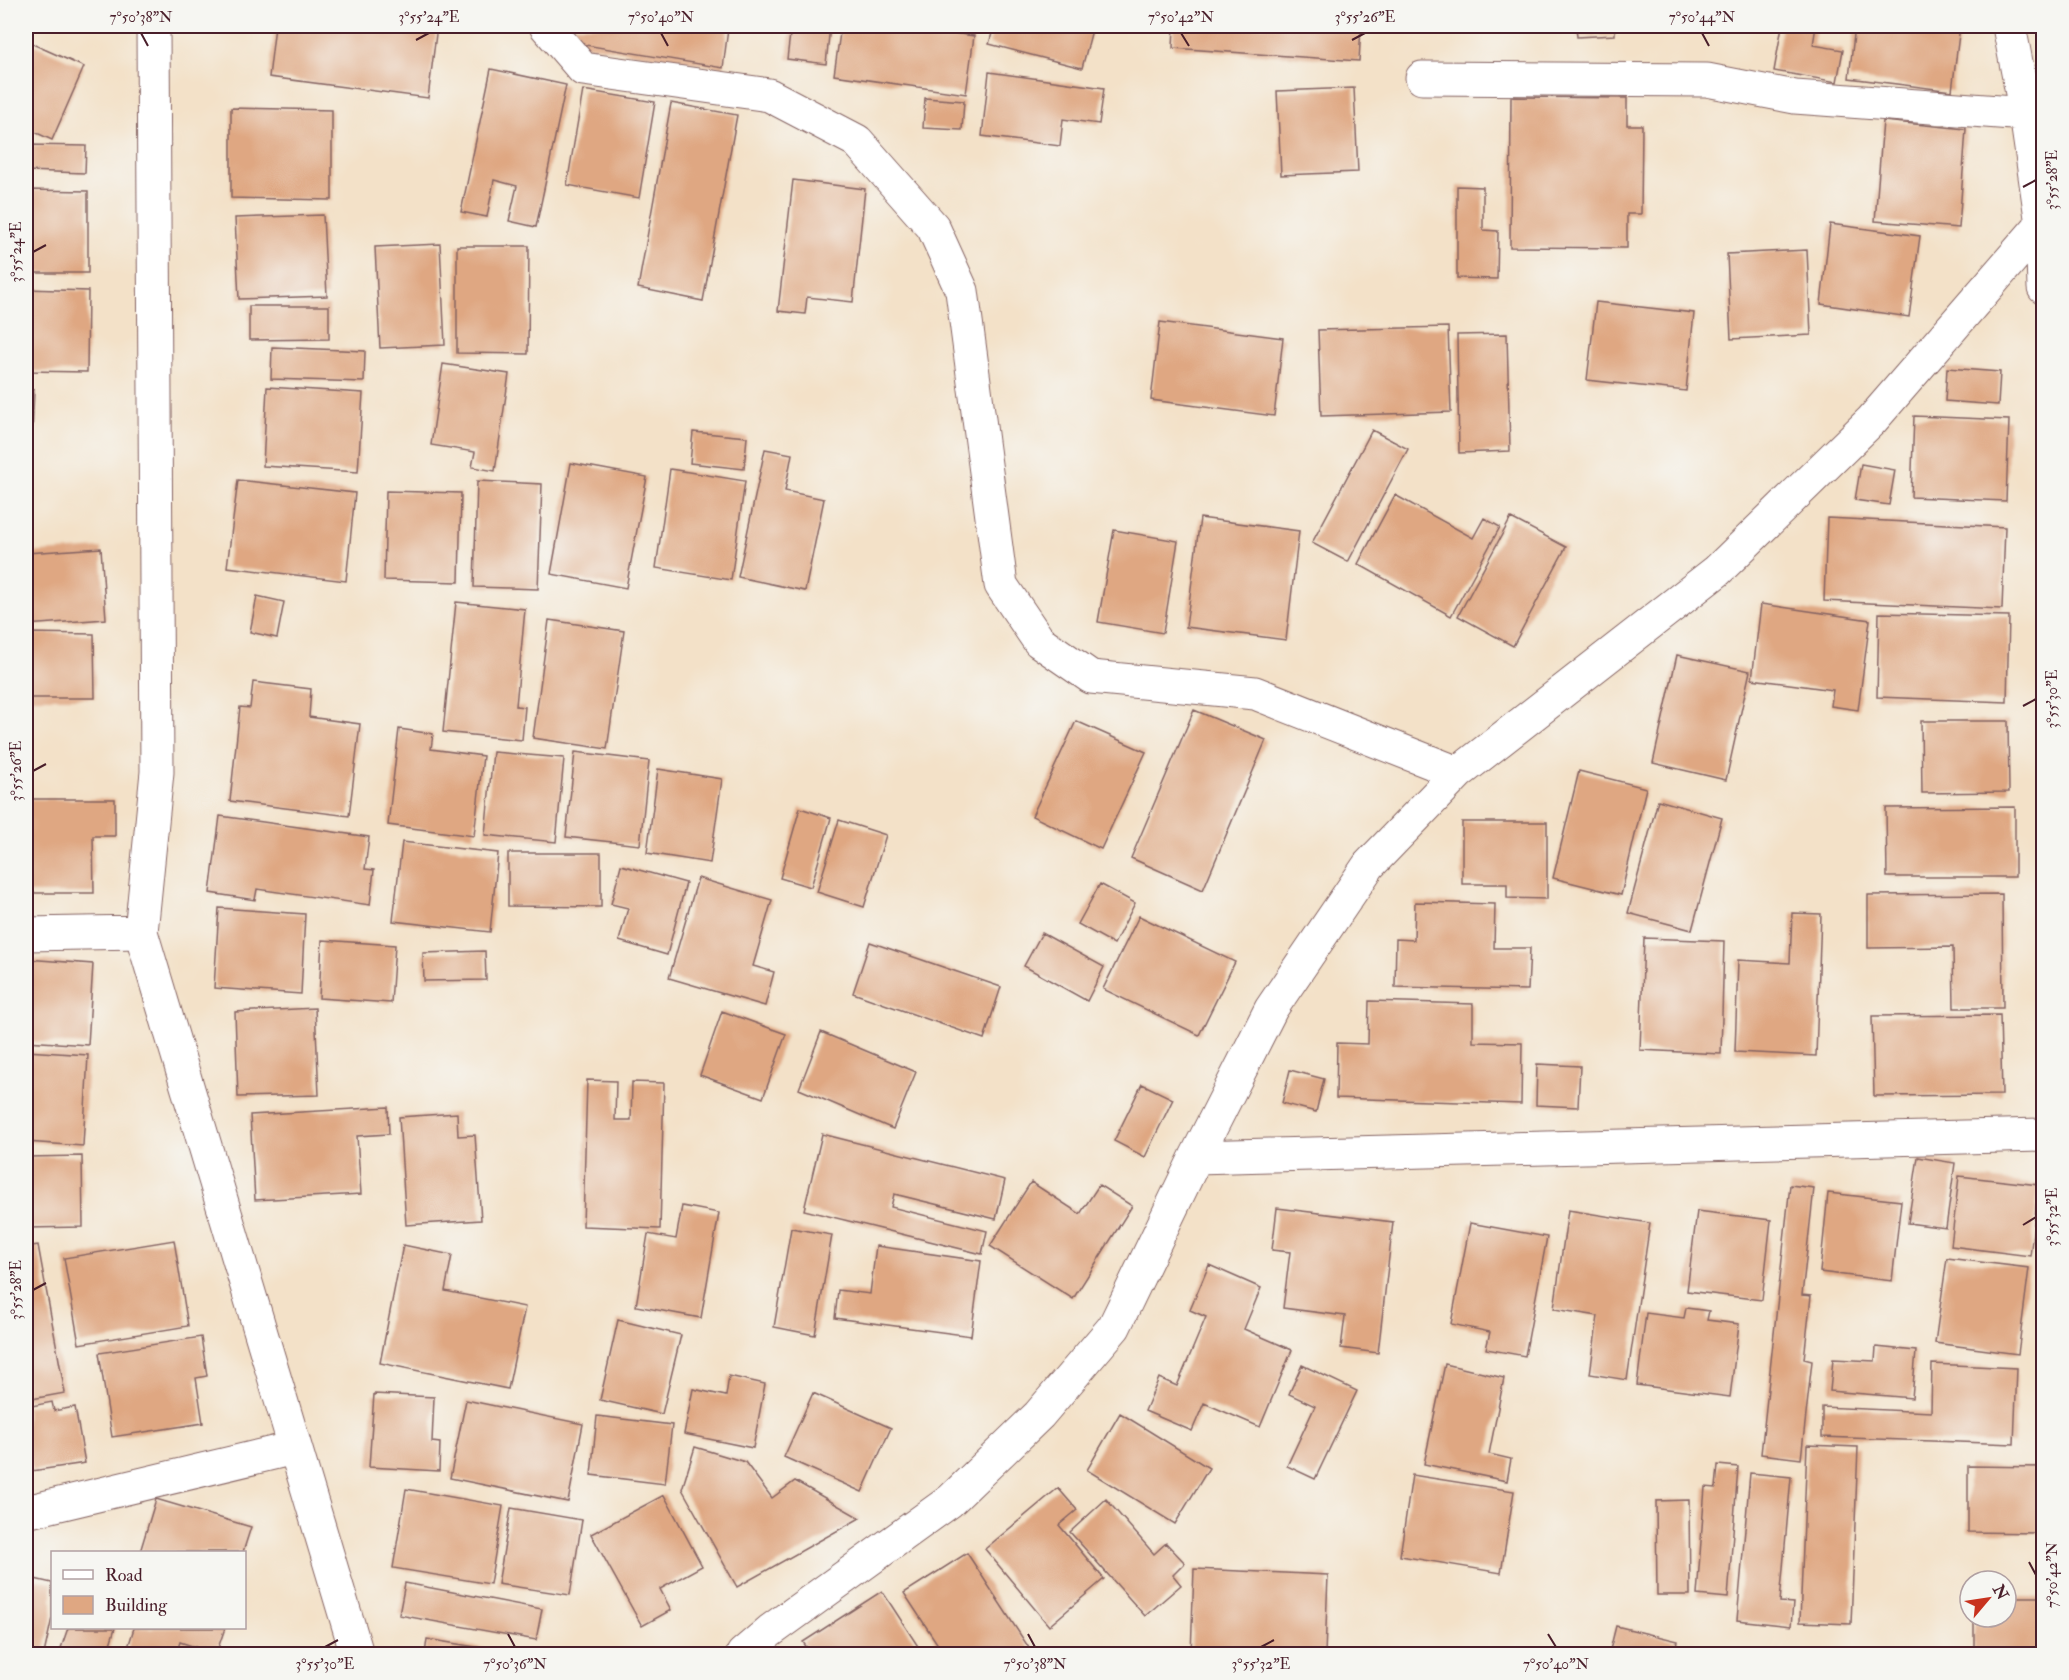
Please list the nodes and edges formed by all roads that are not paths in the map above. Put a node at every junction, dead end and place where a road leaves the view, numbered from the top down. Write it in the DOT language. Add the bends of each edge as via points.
graph roads {
  1 [pos="153,26"];
  2 [pos="546,26"];
  3 [pos="2009,26"];
  4 [pos="1422,78"];
  5 [pos="2026,114"];
  6 [pos="2042,224"];
  7 [pos="2043,288"];
  8 [pos="1458,773"];
  9 [pos="141,932"];
  10 [pos="26,934"];
  11 [pos="2043,1135"];
  12 [pos="1196,1156"];
  13 [pos="294,1448"];
  14 [pos="26,1512"];
  15 [pos="357,1654"];
  16 [pos="743,1654"];
  1 -- 9 [label="street" via="157,772"];
  2 -- 8 [label="street" via="583,69 769,95 858,141 933,227 962,291 1001,585 1039,641 1091,677 1255,693"];
  3 -- 5 [label="street"];
  4 -- 5 [label="street" via="1707,80 1795,97"];
  5 -- 6 [label="street"];
  6 -- 7 [label="street"];
  6 -- 8 [label="street" via="1872,420 1717,571"];
  8 -- 12 [label="street" via="1369,866 1271,1010"];
  9 -- 10 [label="street"];
  9 -- 13 [label="street"];
  11 -- 12 [label="street"];
  12 -- 16 [label="street" via="1114,1327 1039,1415 950,1501"];
  13 -- 14 [label="street"];
  13 -- 15 [label="street"];
}
